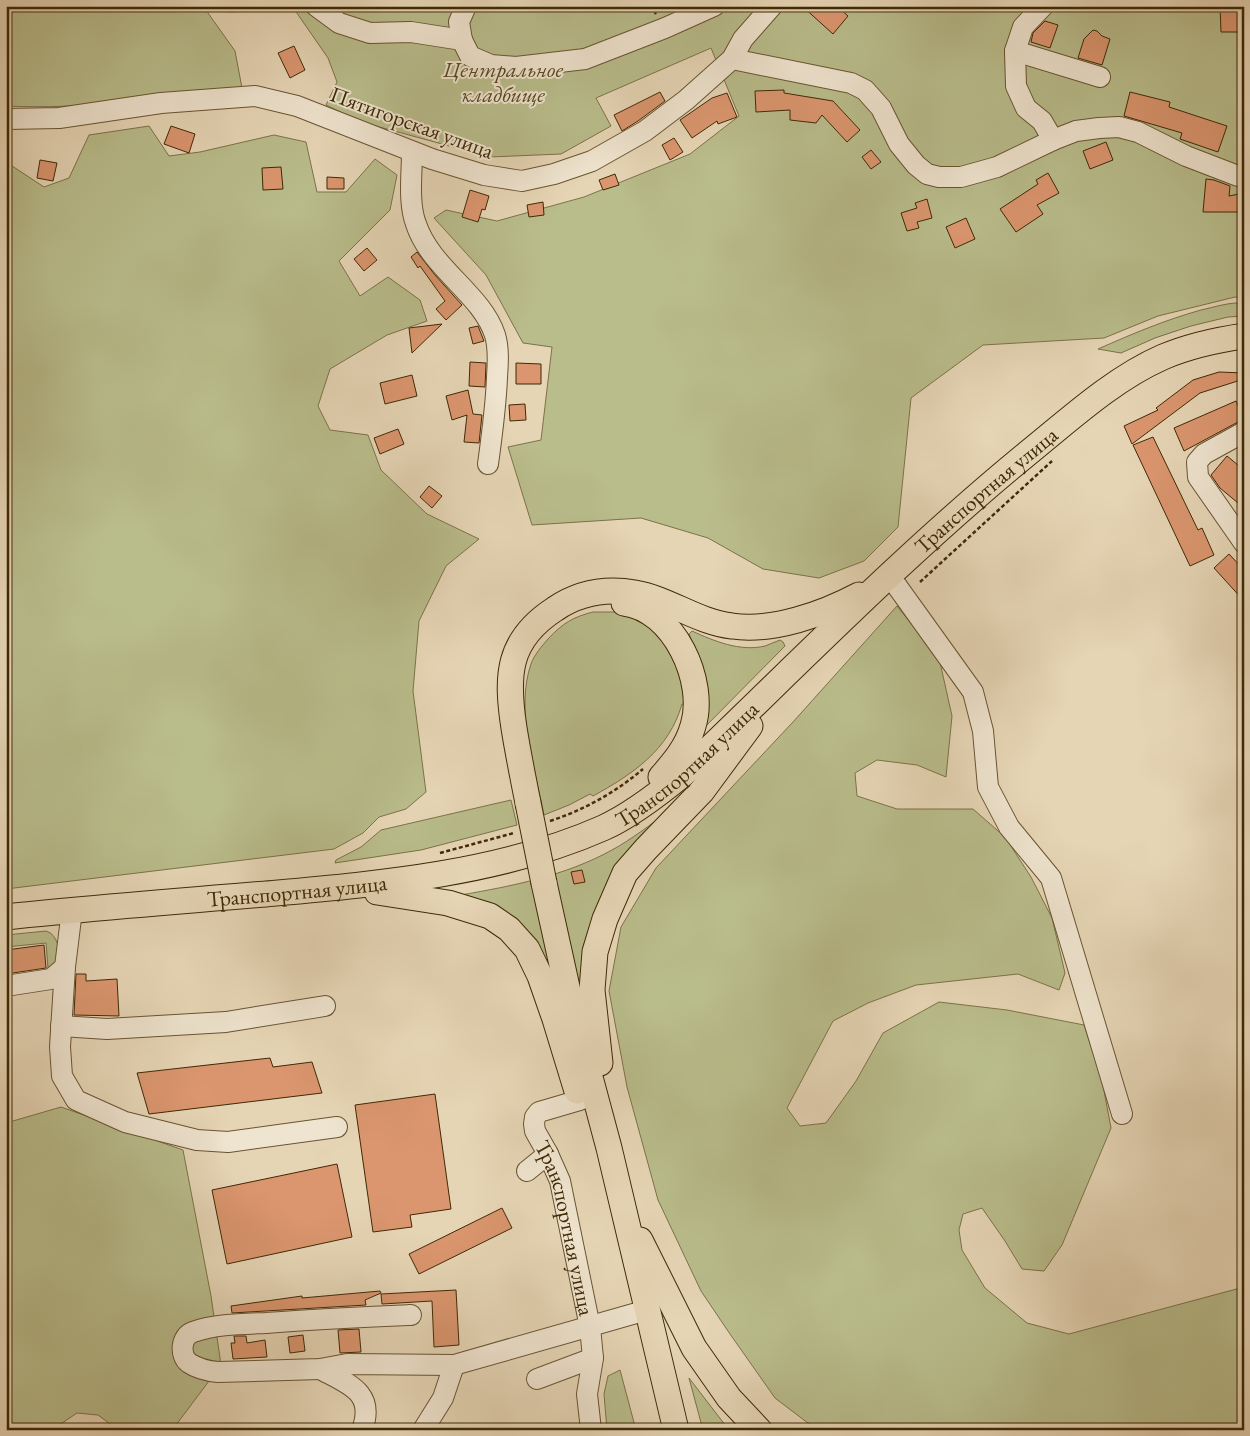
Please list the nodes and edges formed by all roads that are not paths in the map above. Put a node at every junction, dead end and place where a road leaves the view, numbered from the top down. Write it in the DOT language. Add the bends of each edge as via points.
graph roads {
  1 [pos="316,6"];
  2 [pos="466,6"];
  3 [pos="714,6"];
  4 [pos="772,6"];
  5 [pos="1043,6"];
  6 [pos="462,40"];
  7 [pos="1015,51"];
  8 [pos="732,59"];
  9 [pos="1100,77"];
  10 [pos="6,119"];
  11 [pos="1053,140"];
  12 [pos="412,152"];
  13 [pos="1244,177"];
  14 [pos="1244,336"];
  15 [pos="1241,439"];
  16 [pos="488,464"];
  17 [pos="1244,542"];
  18 [pos="883,580"];
  19 [pos="540,618"];
  20 [pos="792,670"];
  21 [pos="605,827"];
  22 [pos="340,887"];
  23 [pos="72,910"];
  24 [pos="6,917"];
  25 [pos="65,967"];
  26 [pos="6,986"];
  27 [pos="325,1006"];
  28 [pos="61,1026"];
  29 [pos="580,1100"];
  30 [pos="1122,1114"];
  31 [pos="337,1127"];
  32 [pos="609,1148"];
  33 [pos="548,1154"];
  34 [pos="527,1172"];
  35 [pos="622,1207"];
  36 [pos="647,1310"];
  37 [pos="411,1316"];
  38 [pos="590,1327"];
  39 [pos="593,1358"];
  40 [pos="454,1365"];
  41 [pos="320,1369"];
  42 [pos="537,1379"];
  43 [pos="362,1430"];
  44 [pos="423,1430"];
  45 [pos="591,1430"];
  46 [pos="676,1430"];
  47 [pos="759,1430"];
  1 -- 6 [label="street" via="339,23 370,33 411,32"];
  2 -- 6 [label="street" via="459,22"];
  3 -- 6 [label="street" via="585,59 516,67 491,65 470,56"];
  4 -- 8 [label="street, Пятигорская улица" via="743,39"];
  5 -- 7 [label="street" via="1023,27"];
  7 -- 9 [label="street"];
  7 -- 11 [label="street" via="1016,86 1026,108 1042,121"];
  8 -- 11 [label="street" via="851,83 865,90 881,108 898,144 927,174 960,177 997,167"];
  8 -- 12 [label="street, Пятигорская улица" via="645,131 592,161 554,174 522,181 506,180"];
  10 -- 12 [label="street, Пятигорская улица" via="59,118 161,102 255,96 297,106"];
  11 -- 13 [label="street" via="1076,131 1119,127"];
  12 -- 16 [label="street" via="412,207 416,225 430,253 486,316 495,336 498,358 496,404"];
  14 -- 18 [label="main road, Транспортная улица" via="1192,346 1131,374 1002,475"];
  15 -- 17 [label="street" via="1204,454 1197,462 1198,477"];
  18 -- 19 [label="main road" via="844,603 768,626 732,626 695,617 637,594 617,591 579,596"];
  18 -- 20 [label="main road, Транспортная улица"];
  18 -- 30 [label="street" via="973,692 983,731 988,787 1009,827 1051,878"];
  19 -- 21 [label="main road" via="585,603 627,603 643,609 668,629 681,645 690,668 697,708 687,743 661,777"];
  19 -- 32 [label="main road, bridge" via="518,648 512,668 509,688 516,742 572,1010"];
  20 -- 21 [label="main road, Транспортная улица" via="684,773 653,798"];
  20 -- 32 [label="main road" via="702,791 625,873 605,919 595,952 592,990"];
  21 -- 22 [label="main road, Транспортная улица" via="565,844 497,862 417,878"];
  22 -- 23 [label="main road, Транспортная улица"];
  22 -- 29 [label="main road" via="448,903 490,916 510,929 527,948 540,976"];
  23 -- 24 [label="main road, Транспортная улица"];
  23 -- 25 [label="street"];
  25 -- 26 [label="street" via="51,979"];
  25 -- 28 [label="street"];
  27 -- 28 [label="street" via="226,1022 107,1029"];
  28 -- 31 [label="street" via="62,1076 76,1100 125,1122 197,1140 228,1142"];
  29 -- 32 [label="main road"];
  29 -- 33 [label="street, Транспортная улица" via="544,1110 535,1117 535,1131"];
  32 -- 35 [label="main road"];
  33 -- 34 [label="street"];
  33 -- 38 [label="street, Транспортная улица" via="560,1180"];
  35 -- 36 [label="main road"];
  35 -- 47 [label="main road" via="694,1348 729,1398"];
  36 -- 38 [label="street"];
  36 -- 46 [label="main road"];
  37 -- 41 [label="street, Транспортная улица" via="230,1325 195,1331 183,1339 187,1361 205,1370"];
  38 -- 39 [label="street"];
  38 -- 40 [label="street, Транспортная улица"];
  39 -- 42 [label="street"];
  39 -- 45 [label="street" via="587,1394"];
  40 -- 41 [label="street, Транспортная улица" via="347,1364"];
  40 -- 44 [label="street" via="443,1398"];
  41 -- 43 [label="street" via="363,1396 366,1407"];
}
